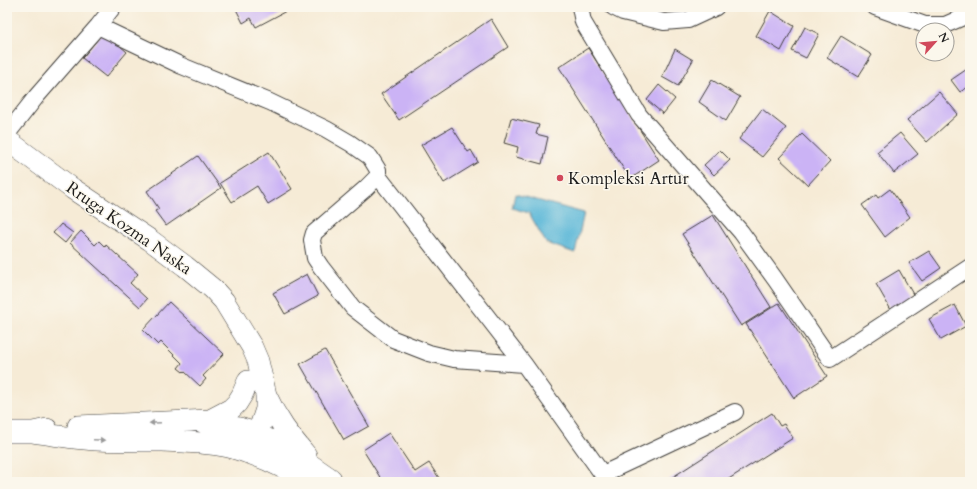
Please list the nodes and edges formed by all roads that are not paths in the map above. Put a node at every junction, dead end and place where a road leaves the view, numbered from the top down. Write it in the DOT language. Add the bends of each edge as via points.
graph roads {
  1 [pos="113,7"];
  2 [pos="580,7"];
  3 [pos="613,7"];
  4 [pos="716,7"];
  5 [pos="875,7"];
  6 [pos="970,14"];
  7 [pos="98,26"];
  8 [pos="7,134"];
  9 [pos="7,140"];
  10 [pos="378,176"];
  11 [pos="970,267"];
  12 [pos="240,327"];
  13 [pos="524,364"];
  14 [pos="248,381"];
  15 [pos="266,395"];
  16 [pos="735,412"];
  17 [pos="194,421"];
  18 [pos="249,431"];
  19 [pos="7,432"];
  20 [pos="33,432"];
  21 [pos="240,451"];
  22 [pos="605,478"];
  23 [pos="332,481"];
  24 [pos="307,482"];
  1 -- 7 [label="street"];
  2 -- 11 [label="street" via="584,22 639,115 741,232 830,359"];
  3 -- 4 [label="street" via="664,22 688,20"];
  5 -- 6 [label="street" via="925,25 945,25"];
  7 -- 8 [label="street"];
  7 -- 10 [label="street" via="326,129 370,157 378,170"];
  9 -- 12 [label="main road, Rruga Kozma Naska" via="185,266 224,301"];
  10 -- 13 [label="street"];
  10 -- 13 [label="street" via="314,233 312,240 315,258 321,267 353,308 393,339 429,353 454,359"];
  12 -- 14 [label="main road, Rruga Kozma Naska" via="246,350"];
  12 -- 15 [label="main road, Rruga Kozma Naska" via="258,361"];
  13 -- 22 [label="street"];
  14 -- 17 [label="main road" via="237,403 231,408 210,420"];
  14 -- 18 [label="main road, Rruga Kozma Naska" via="243,419"];
  15 -- 18 [label="main road, Rruga Kozma Naska" via="266,409 261,425"];
  15 -- 23 [label="main road" via="285,430"];
  16 -- 22 [label="street"];
  17 -- 18 [label="main road"];
  17 -- 20 [label="main road, one-way" via="63,427"];
  18 -- 21 [label="main road, Rruga Kozma Naska"];
  18 -- 23 [label="main road" via="282,446"];
  19 -- 20 [label="main road"];
  20 -- 21 [label="main road, one-way" via="94,440 214,444"];
  21 -- 24 [label="main road" via="294,473"];
}
